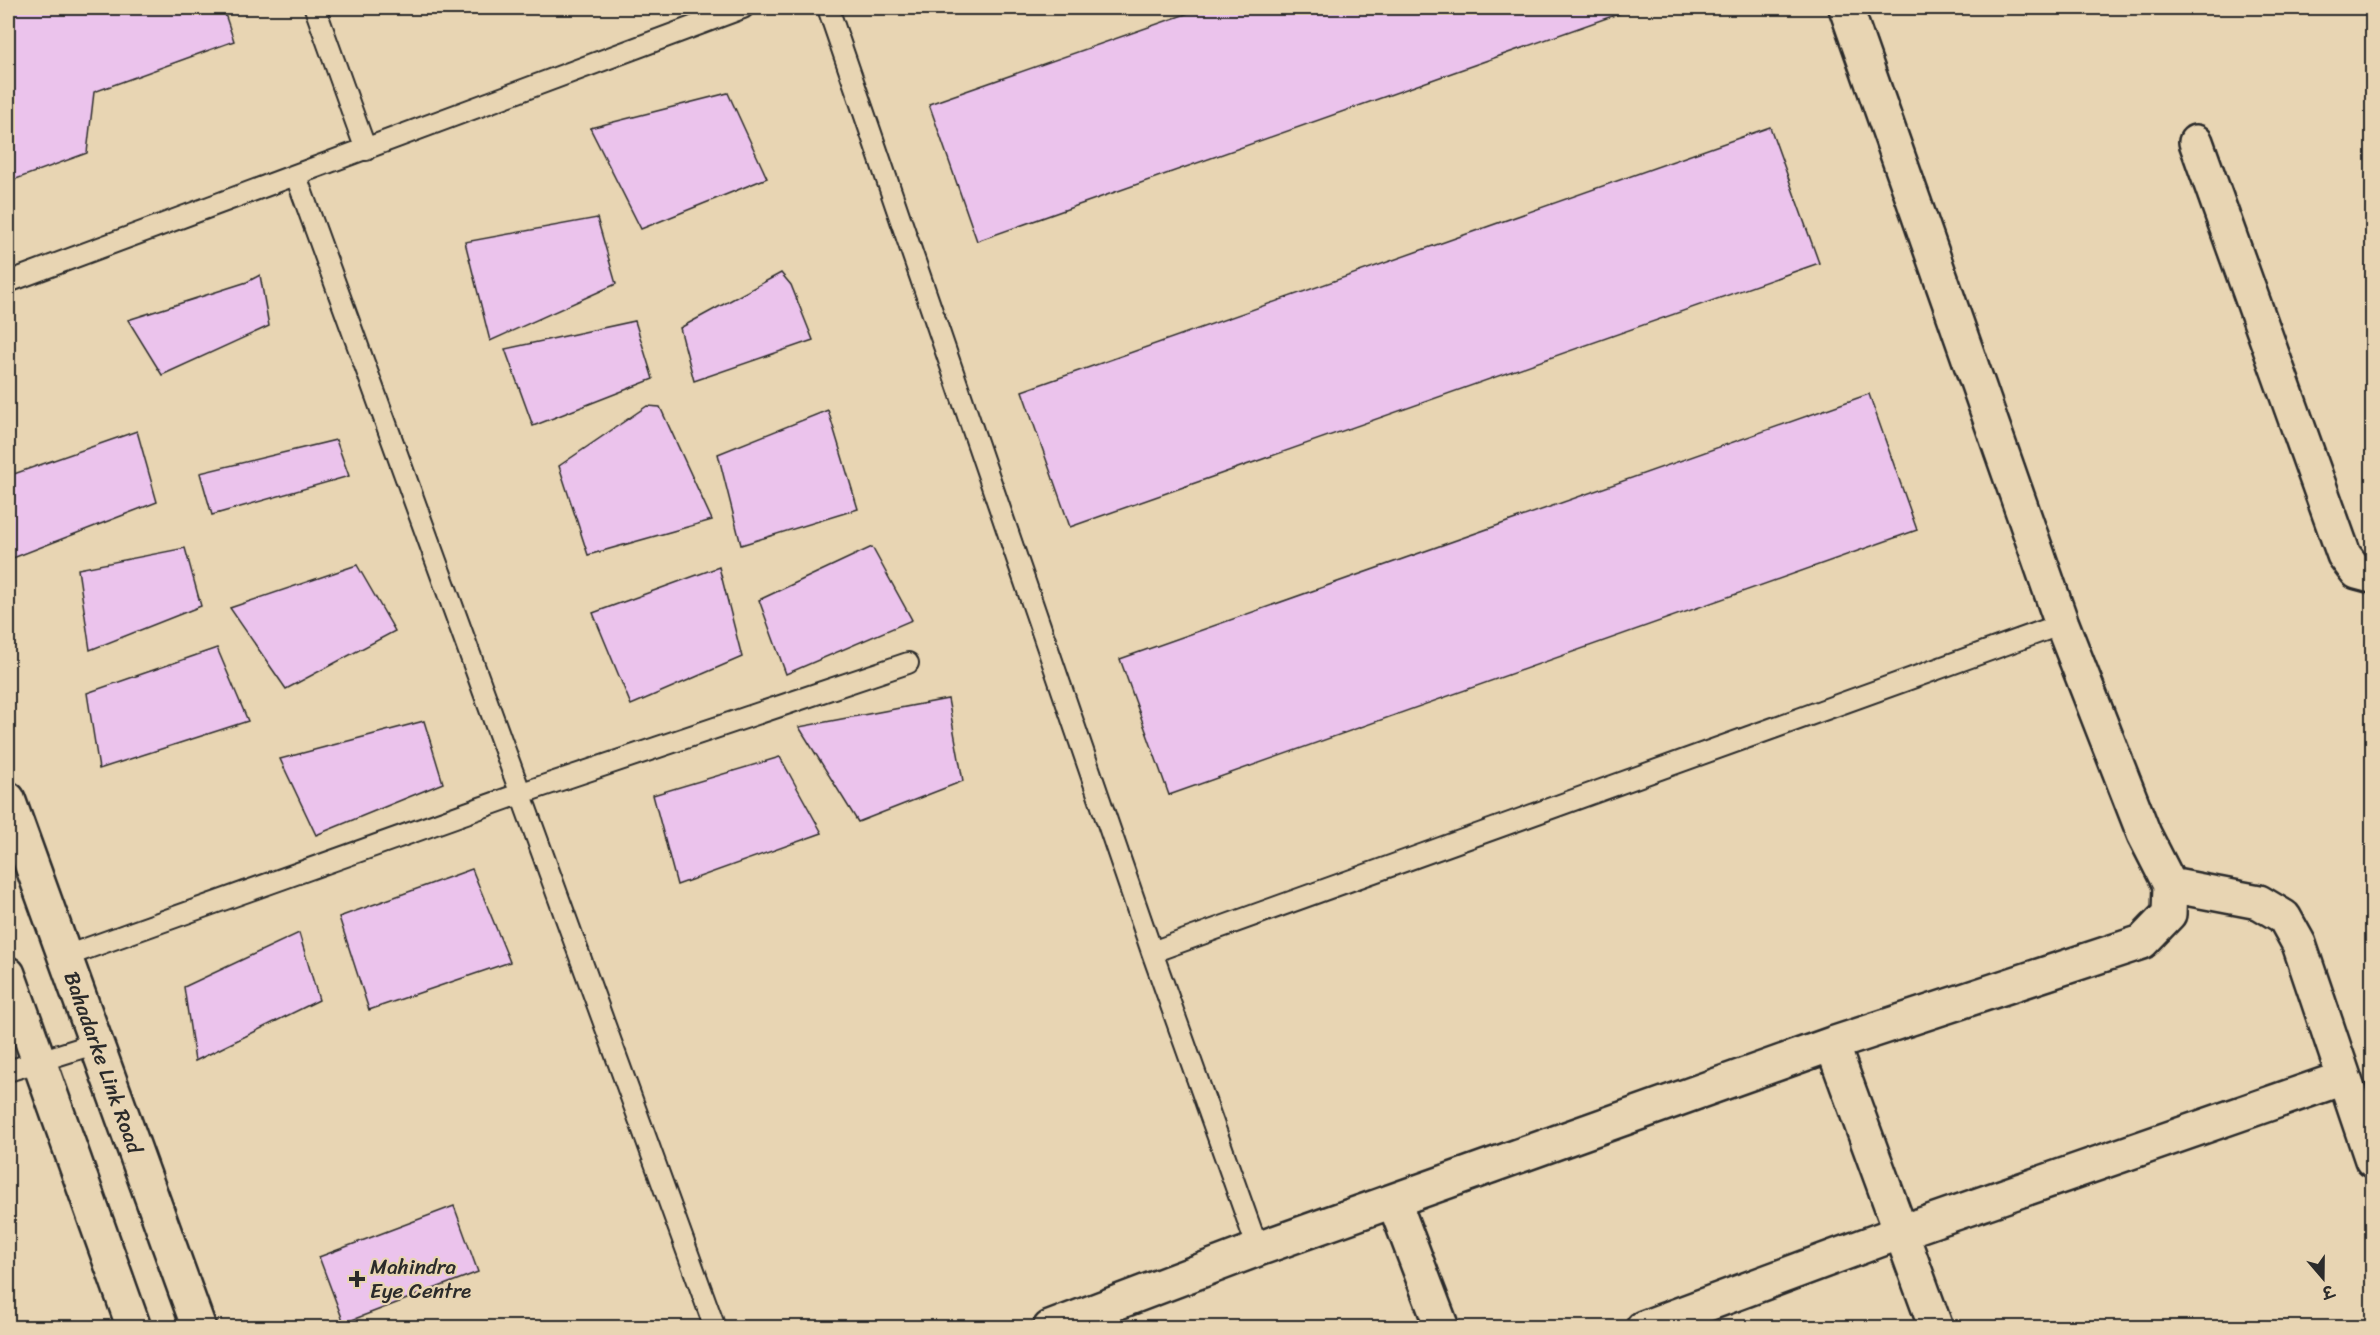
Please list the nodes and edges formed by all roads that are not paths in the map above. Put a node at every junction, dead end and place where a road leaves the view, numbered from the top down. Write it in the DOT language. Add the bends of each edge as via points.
graph roads {
  1 [pos="315,8"];
  2 [pos="743,8"];
  3 [pos="828,8"];
  4 [pos="1846,8"];
  5 [pos="2196,142"];
  6 [pos="366,150"];
  7 [pos="296,176"];
  8 [pos="8,282"];
  9 [pos="2373,576"];
  10 [pos="2062,624"];
  11 [pos="908,663"];
  12 [pos="522,793"];
  13 [pos="8,799"];
  14 [pos="2170,885"];
  15 [pos="1152,952"];
  16 [pos="66,956"];
  17 [pos="8,974"];
  18 [pos="97,1043"];
  19 [pos="1832,1044"];
  20 [pos="39,1061"];
  21 [pos="8,1071"];
  22 [pos="2343,1078"];
  23 [pos="2373,1160"];
  24 [pos="1394,1202"];
  25 [pos="1901,1232"];
  26 [pos="1258,1249"];
  27 [pos="134,1328"];
  28 [pos="199,1328"];
  29 [pos="715,1328"];
  30 [pos="1050,1328"];
  31 [pos="1442,1328"];
  32 [pos="1643,1328"];
  33 [pos="1936,1328"];
  1 -- 6 [label="lane"];
  2 -- 6 [label="lane"];
  3 -- 15 [label="lane"];
  4 -- 10 [label="street"];
  5 -- 9 [label="street" via="2344,555 2356,572"];
  6 -- 7 [label="lane"];
  7 -- 8 [label="lane"];
  7 -- 12 [label="lane"];
  10 -- 14 [label="street" via="2144,834"];
  10 -- 15 [label="lane"];
  11 -- 12 [label="lane"];
  12 -- 16 [label="lane"];
  12 -- 29 [label="lane"];
  13 -- 16 [label="street, Bahadarke Link Road"];
  14 -- 19 [label="street" via="2169,914 2142,942"];
  14 -- 22 [label="street" via="2259,902 2284,917 2299,944"];
  15 -- 26 [label="lane"];
  16 -- 18 [label="street, Bahadarke Link Road"];
  17 -- 20 [label="street"];
  18 -- 20 [label="lane"];
  18 -- 28 [label="street, Bahadarke Link Road"];
  19 -- 24 [label="street"];
  19 -- 25 [label="street"];
  20 -- 21 [label="lane"];
  20 -- 27 [label="street"];
  22 -- 23 [label="street"];
  22 -- 25 [label="street"];
  24 -- 26 [label="street"];
  24 -- 31 [label="street"];
  25 -- 32 [label="street"];
  25 -- 33 [label="street"];
  26 -- 30 [label="street"];
}
